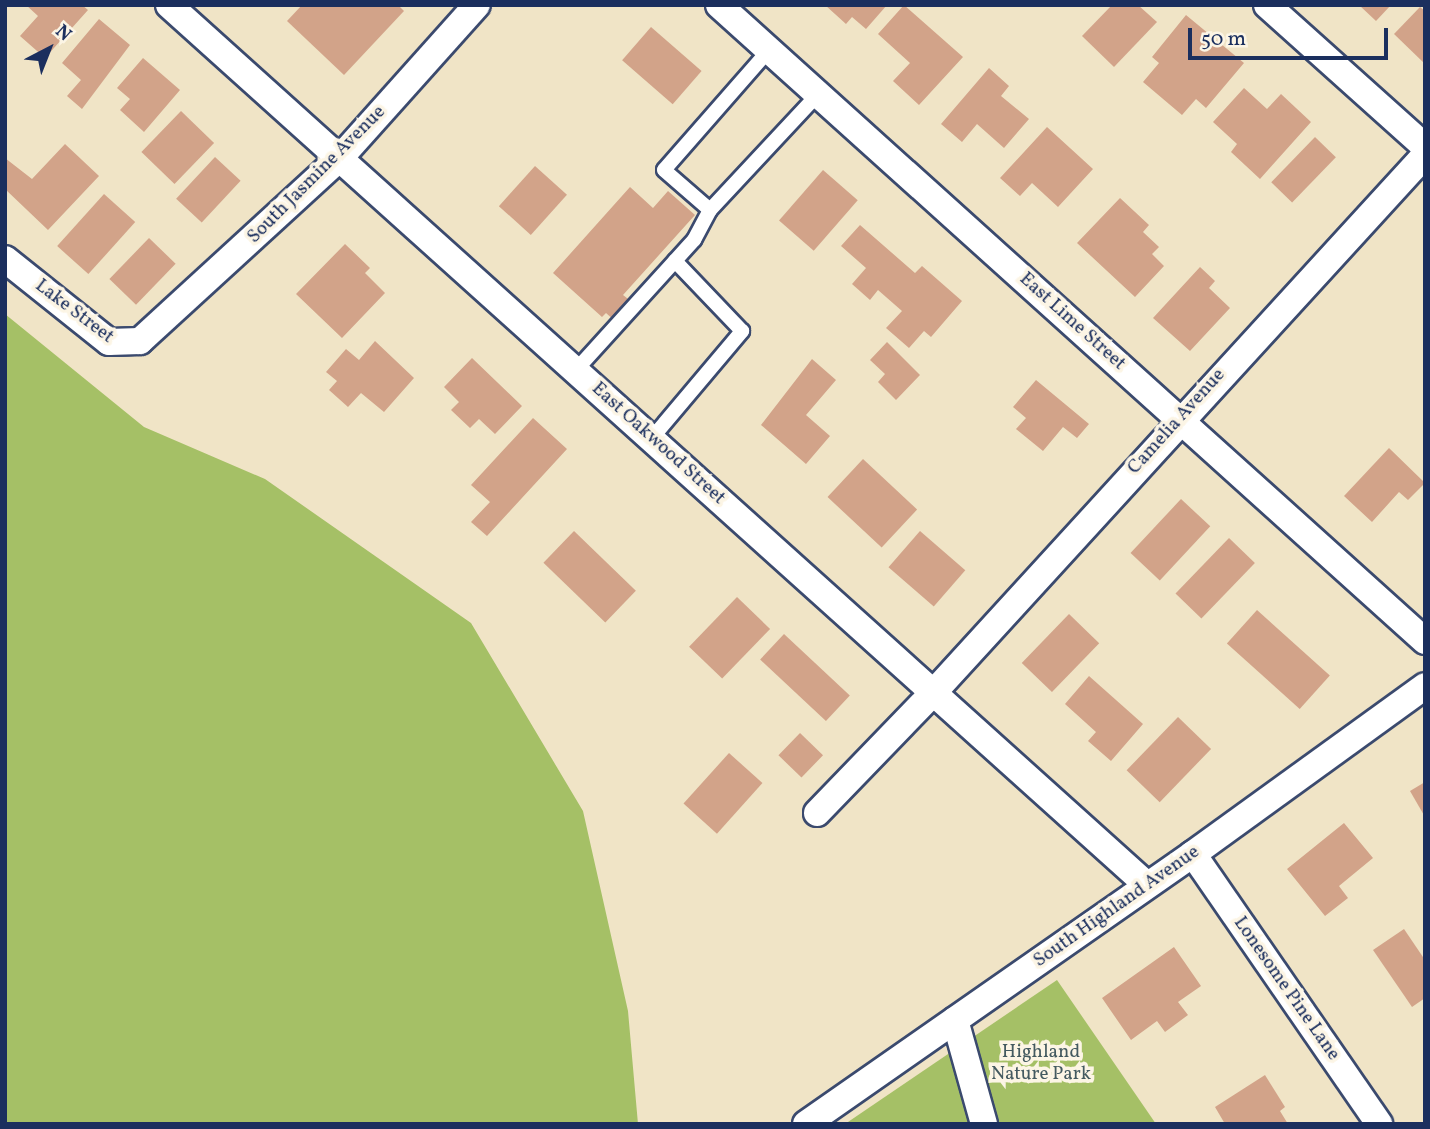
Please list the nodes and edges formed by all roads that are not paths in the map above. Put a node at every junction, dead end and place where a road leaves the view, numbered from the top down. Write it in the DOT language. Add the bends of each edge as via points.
graph roads {
  1 [pos="169,5"];
  2 [pos="477,5"];
  3 [pos="719,5"];
  4 [pos="1267,5"];
  5 [pos="769,50"];
  6 [pos="818,94"];
  7 [pos="1425,148"];
  8 [pos="1425,155"];
  9 [pos="340,158"];
  10 [pos="710,211"];
  11 [pos="5,259"];
  12 [pos="675,261"];
  13 [pos="147,337"];
  14 [pos="576,370"];
  15 [pos="1180,418"];
  16 [pos="652,438"];
  17 [pos="1425,641"];
  18 [pos="1425,686"];
  19 [pos="934,692"];
  20 [pos="817,813"];
  21 [pos="1193,854"];
  22 [pos="1146,884"];
  23 [pos="955,1020"];
  24 [pos="806,1124"];
  25 [pos="984,1124"];
  26 [pos="1379,1124"];
  1 -- 9 [label="street, East Oakwood Street"];
  2 -- 9 [label="street, South Jasmine Avenue"];
  3 -- 5 [label="street, East Lime Street"];
  4 -- 7 [label="street"];
  5 -- 6 [label="street, East Lime Street"];
  5 -- 10 [label="lane" via="664,170"];
  6 -- 10 [label="lane"];
  6 -- 15 [label="street, East Lime Street"];
  8 -- 15 [label="street, Camelia Avenue"];
  9 -- 13 [label="street, South Jasmine Avenue"];
  9 -- 14 [label="street, East Oakwood Street"];
  10 -- 12 [label="lane" via="694,240"];
  11 -- 13 [label="street, Lake Street" via="109,342 126,345"];
  12 -- 14 [label="lane"];
  12 -- 16 [label="lane" via="742,331"];
  14 -- 16 [label="street, East Oakwood Street"];
  15 -- 17 [label="street, East Lime Street"];
  15 -- 19 [label="street, Camelia Avenue"];
  16 -- 19 [label="street, East Oakwood Street"];
  18 -- 21 [label="street, South Highland Avenue"];
  19 -- 20 [label="street, Camelia Avenue"];
  19 -- 22 [label="street, East Oakwood Street"];
  21 -- 22 [label="street, South Highland Avenue"];
  21 -- 26 [label="street, Lonesome Pine Lane"];
  22 -- 23 [label="street, South Highland Avenue"];
  23 -- 24 [label="street, South Highland Avenue"];
  23 -- 25 [label="street"];
}
